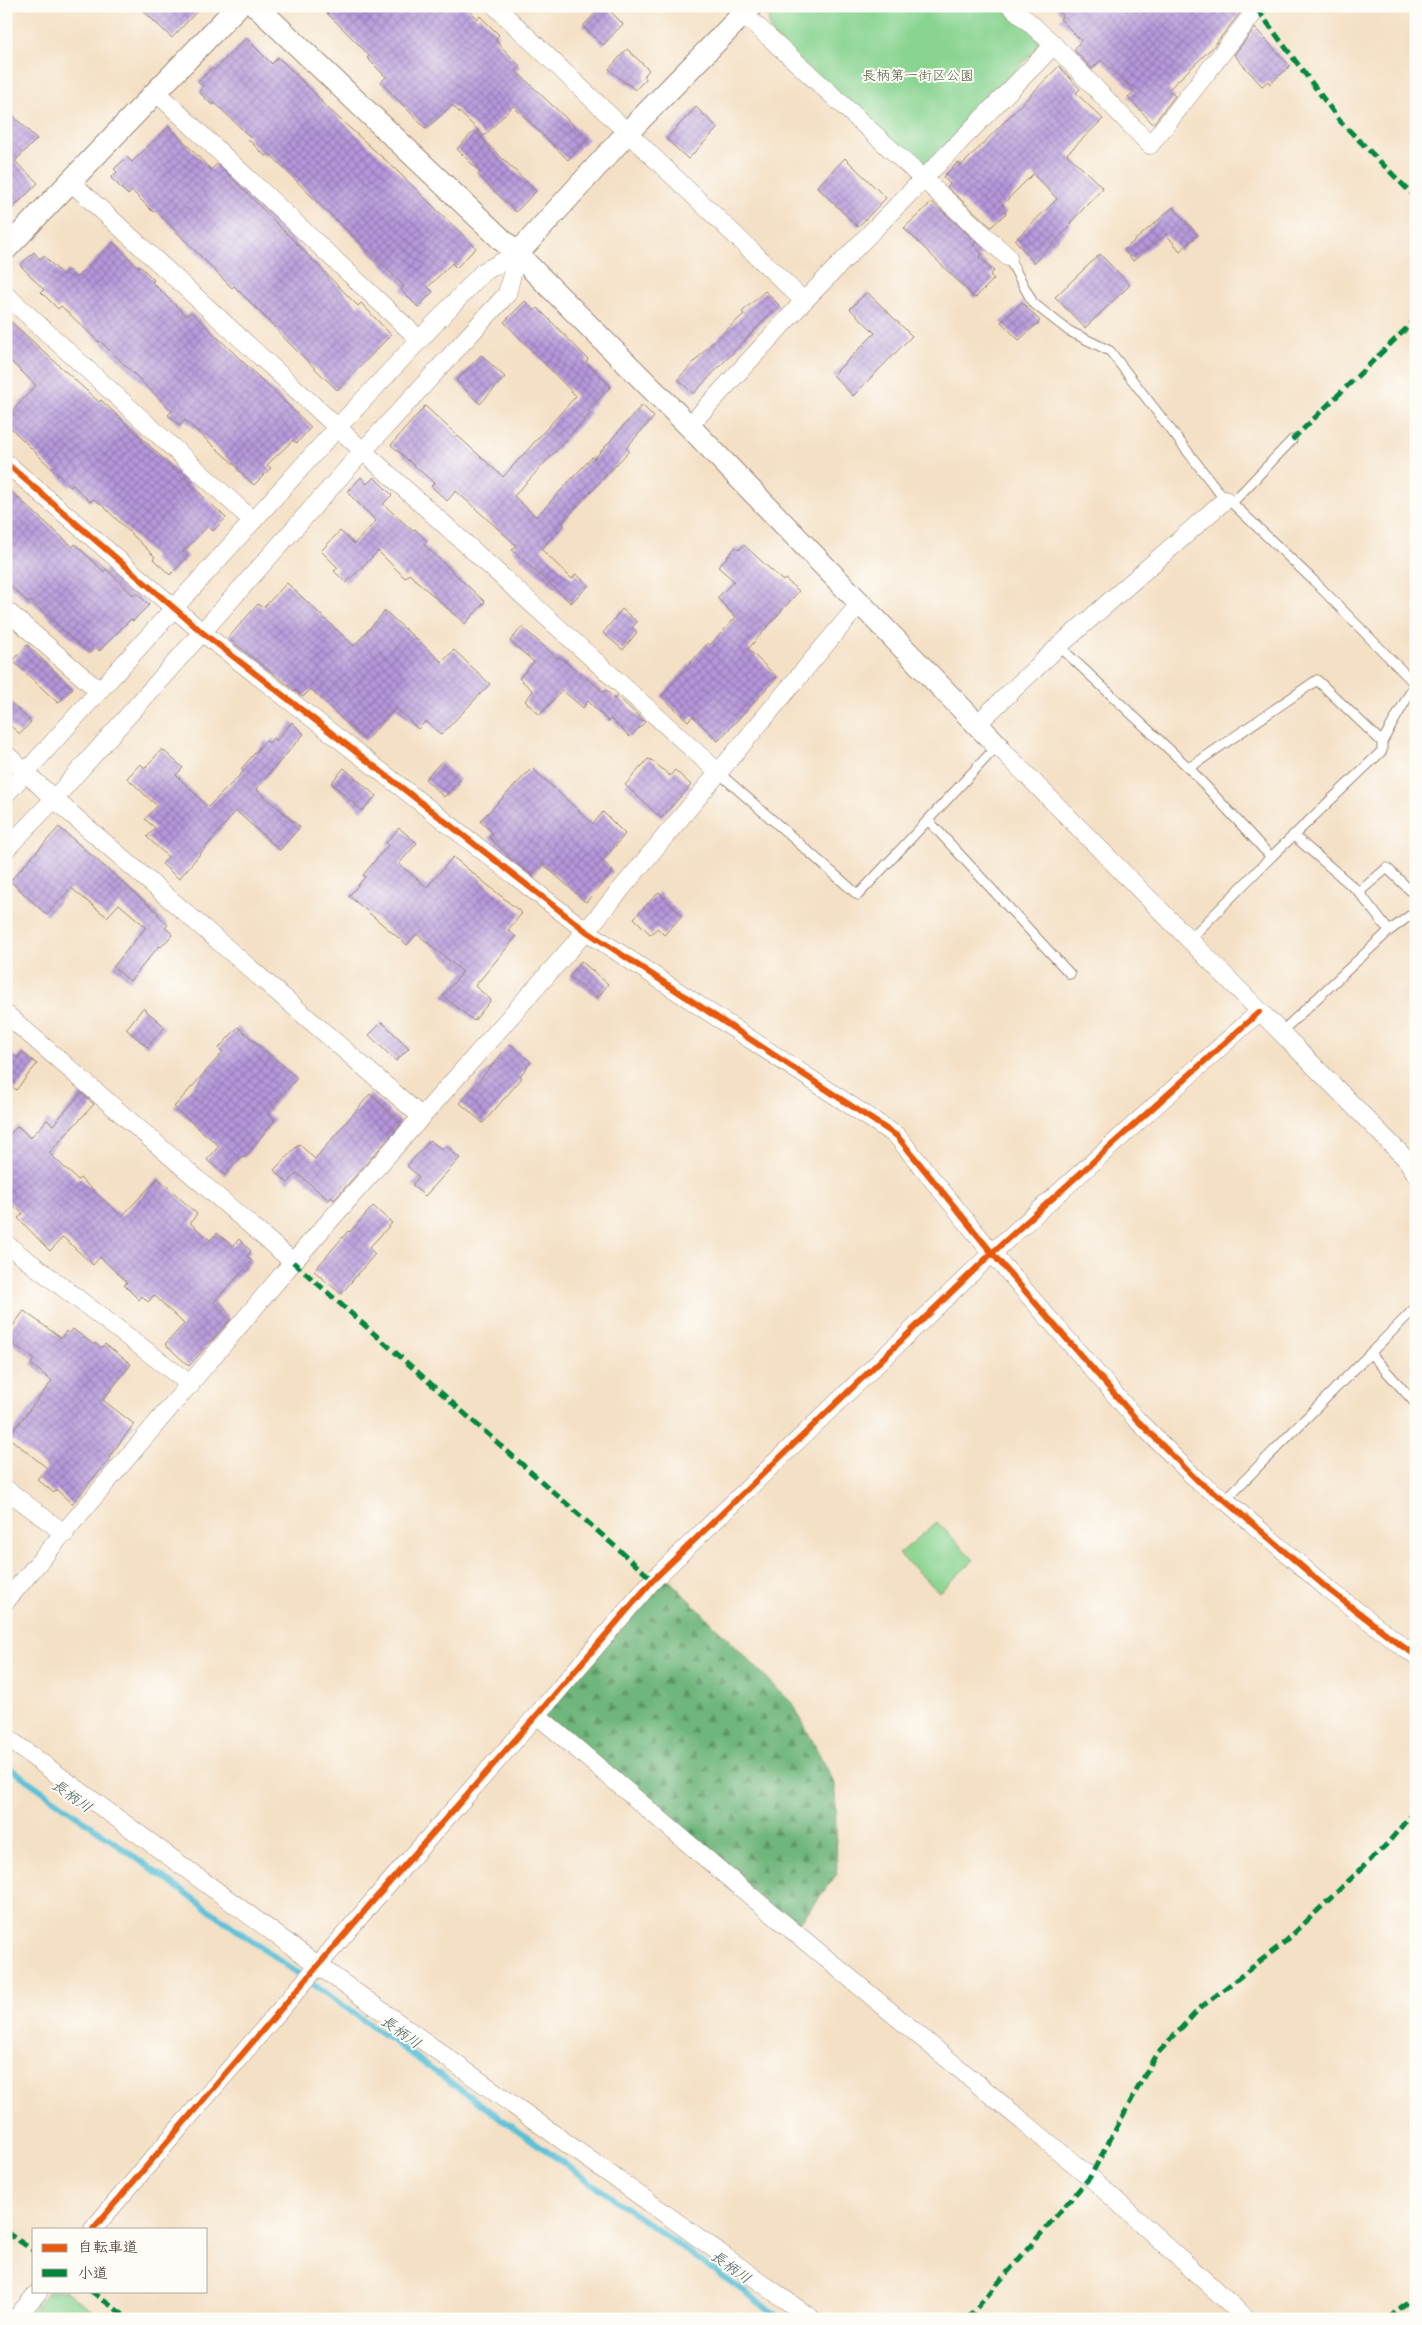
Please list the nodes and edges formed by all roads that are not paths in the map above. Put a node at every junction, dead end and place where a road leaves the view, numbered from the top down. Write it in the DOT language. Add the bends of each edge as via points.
graph roads {
  1 [pos="238,6"];
  2 [pos="256,6"];
  3 [pos="496,6"];
  4 [pos="1012,6"];
  5 [pos="1259,6"];
  6 [pos="743,9"];
  7 [pos="1054,46"];
  8 [pos="156,92"];
  9 [pos="628,132"];
  10 [pos="924,180"];
  11 [pos="71,182"];
  12 [pos="6,249"];
  13 [pos="517,254"];
  14 [pos="1008,256"];
  15 [pos="6,295"];
  16 [pos="804,301"];
  17 [pos="420,340"];
  18 [pos="689,426"];
  19 [pos="337,428"];
  20 [pos="1292,440"];
  21 [pos="363,451"];
  22 [pos="6,464"];
  23 [pos="1228,501"];
  24 [pos="253,521"];
  25 [pos="861,602"];
  26 [pos="174,607"];
  27 [pos="6,610"];
  28 [pos="204,632"];
  29 [pos="1059,646"];
  30 [pos="1416,684"];
  31 [pos="99,691"];
  32 [pos="978,724"];
  33 [pos="1382,742"];
  34 [pos="997,745"];
  35 [pos="6,754"];
  36 [pos="1189,768"];
  37 [pos="27,772"];
  38 [pos="719,773"];
  39 [pos="6,794"];
  40 [pos="54,799"];
  41 [pos="928,820"];
  42 [pos="1293,835"];
  43 [pos="6,850"];
  44 [pos="1271,857"];
  45 [pos="1359,892"];
  46 [pos="1416,896"];
  47 [pos="1416,911"];
  48 [pos="586,931"];
  49 [pos="1389,931"];
  50 [pos="1190,939"];
  51 [pos="1070,974"];
  52 [pos="1259,1012"];
  53 [pos="6,1014"];
  54 [pos="1280,1033"];
  55 [pos="422,1117"];
  56 [pos="1416,1174"];
  57 [pos="6,1244"];
  58 [pos="992,1253"];
  59 [pos="293,1262"];
  60 [pos="1416,1307"];
  61 [pos="1370,1353"];
  62 [pos="191,1385"];
  63 [pos="1416,1404"];
  64 [pos="6,1489"];
  65 [pos="1225,1500"];
  66 [pos="65,1534"];
  67 [pos="6,1601"];
  68 [pos="1416,1655"];
  69 [pos="537,1715"];
  70 [pos="6,1737"];
  71 [pos="319,1966"];
  72 [pos="94,2228"];
  73 [pos="37,2292"];
  74 [pos="14,2319"];
  75 [pos="812,2319"];
  76 [pos="1247,2319"];
  1 -- 8 [label="street"];
  2 -- 13 [label="street"];
  3 -- 9 [label="street"];
  4 -- 7 [label="street"];
  5 -- 7 [label="street" via="1150,145"];
  6 -- 9 [label="street"];
  6 -- 10 [label="street"];
  7 -- 10 [label="street"];
  8 -- 11 [label="street"];
  8 -- 17 [label="street"];
  9 -- 13 [label="street"];
  9 -- 16 [label="street"];
  10 -- 14 [label="street"];
  10 -- 16 [label="street"];
  11 -- 12 [label="street"];
  11 -- 19 [label="street"];
  13 -- 17 [label="street" via="483,272"];
  13 -- 18 [label="street"];
  13 -- 21 [label="street" via="507,294"];
  14 -- 23 [label="lane" via="1033,303 1069,331 1110,351"];
  15 -- 24 [label="street"];
  16 -- 18 [label="street"];
  17 -- 19 [label="street"];
  18 -- 25 [label="street"];
  19 -- 21 [label="street"];
  19 -- 24 [label="street"];
  20 -- 23 [label="lane"];
  21 -- 28 [label="street"];
  21 -- 38 [label="street"];
  22 -- 26 [label="street"];
  23 -- 29 [label="street"];
  23 -- 30 [label="lane" via="1314,581"];
  24 -- 26 [label="street"];
  25 -- 32 [label="street"];
  25 -- 38 [label="street"];
  26 -- 28 [label="street"];
  26 -- 31 [label="street"];
  27 -- 31 [label="street"];
  28 -- 40 [label="street"];
  28 -- 48 [label="street"];
  29 -- 32 [label="street"];
  29 -- 36 [label="lane"];
  30 -- 33 [label="lane"];
  31 -- 37 [label="street"];
  32 -- 34 [label="street"];
  33 -- 36 [label="lane" via="1317,680"];
  33 -- 42 [label="lane" via="1382,751"];
  34 -- 41 [label="lane"];
  34 -- 50 [label="street"];
  35 -- 37 [label="street"];
  36 -- 44 [label="lane"];
  37 -- 39 [label="street"];
  37 -- 40 [label="street"];
  38 -- 41 [label="lane" via="858,895"];
  38 -- 48 [label="street"];
  40 -- 43 [label="street"];
  40 -- 55 [label="street"];
  41 -- 51 [label="lane"];
  42 -- 44 [label="lane"];
  42 -- 45 [label="lane"];
  44 -- 50 [label="lane"];
  45 -- 46 [label="lane" via="1387,868"];
  45 -- 49 [label="lane"];
  47 -- 49 [label="lane"];
  48 -- 55 [label="street"];
  48 -- 58 [label="street" via="897,1136"];
  49 -- 54 [label="lane"];
  50 -- 52 [label="street"];
  52 -- 54 [label="street"];
  52 -- 58 [label="street"];
  53 -- 59 [label="street"];
  54 -- 56 [label="street" via="1406,1160"];
  55 -- 59 [label="street"];
  57 -- 62 [label="street"];
  58 -- 65 [label="street" via="1137,1420 1199,1482"];
  58 -- 69 [label="street" via="653,1580"];
  59 -- 62 [label="street"];
  60 -- 61 [label="lane"];
  61 -- 63 [label="lane"];
  61 -- 65 [label="lane"];
  62 -- 66 [label="street"];
  64 -- 66 [label="street"];
  65 -- 68 [label="street" via="1328,1588"];
  66 -- 67 [label="street"];
  69 -- 71 [label="street"];
  69 -- 76 [label="street" via="1090,2177"];
  70 -- 71 [label="street"];
  71 -- 72 [label="street"];
  71 -- 75 [label="street"];
  73 -- 74 [label="street"];
}
